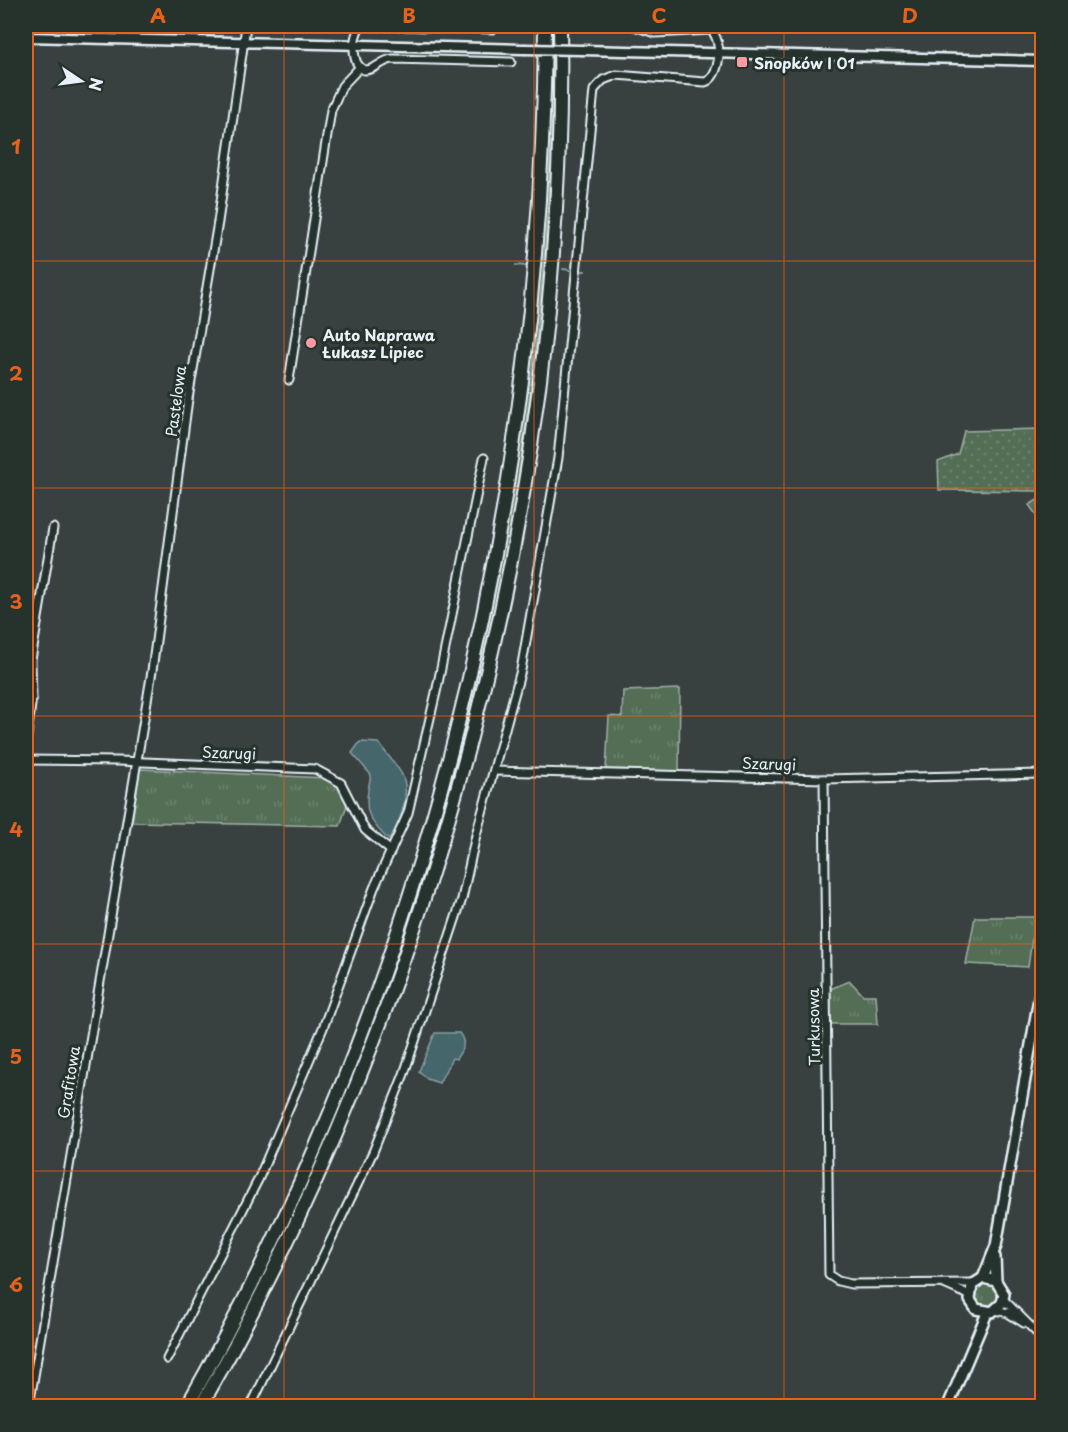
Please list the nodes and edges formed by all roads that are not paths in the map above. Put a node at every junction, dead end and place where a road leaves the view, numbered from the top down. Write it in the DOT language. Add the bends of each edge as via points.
graph roads {
  1 [pos="246,26"];
  2 [pos="360,26"];
  3 [pos="398,26"];
  4 [pos="545,26"];
  5 [pos="560,26"];
  6 [pos="634,26"];
  7 [pos="493,29"];
  8 [pos="26,37"];
  9 [pos="244,43"];
  10 [pos="355,46"];
  11 [pos="717,53"];
  12 [pos="1042,61"];
  13 [pos="511,62"];
  14 [pos="359,68"];
  15 [pos="289,380"];
  16 [pos="484,458"];
  17 [pos="53,528"];
  18 [pos="26,743"];
  19 [pos="26,760"];
  20 [pos="135,762"];
  21 [pos="494,771"];
  22 [pos="1042,774"];
  23 [pos="824,779"];
  24 [pos="391,851"];
  25 [pos="1042,981"];
  26 [pos="996,1246"];
  27 [pos="979,1281"];
  28 [pos="996,1281"];
  29 [pos="938,1282"];
  30 [pos="969,1295"];
  31 [pos="1004,1299"];
  32 [pos="976,1309"];
  33 [pos="992,1311"];
  34 [pos="1036,1331"];
  35 [pos="1042,1338"];
  36 [pos="972,1344"];
  37 [pos="167,1359"];
  38 [pos="29,1407"];
  39 [pos="187,1407"];
  40 [pos="201,1407"];
  41 [pos="251,1407"];
  42 [pos="948,1407"];
  1 -- 9 [label="street, Pastelowa"];
  2 -- 10 [label="street"];
  3 -- 7 [label="street"];
  4 -- 39 [label="highway" via="541,187 525,366 499,541 457,734 401,920 333,1104 270,1245"];
  5 -- 40 [label="highway" via="555,212 538,388 510,571 476,718 414,925 356,1083 282,1252"];
  6 -- 11 [label="street" via="655,33 709,29 716,35"];
  8 -- 9 [label="street"];
  9 -- 10 [label="street"];
  9 -- 20 [label="street, Pastelowa" via="188,399 152,671"];
  10 -- 11 [label="street, bridge"];
  10 -- 14 [label="street"];
  11 -- 12 [label="street"];
  11 -- 21 [label="street" via="712,80 616,75 603,80 594,90 558,458 521,670"];
  13 -- 14 [label="street" via="393,59 381,61 369,71"];
  14 -- 15 [label="street" via="342,86 331,110"];
  16 -- 24 [label="street" via="420,764 408,813"];
  17 -- 18 [label="street" via="32,660"];
  19 -- 20 [label="street, Szarugi"];
  20 -- 24 [label="street, Szarugi" via="324,772 341,783 364,830"];
  20 -- 38 [label="street, Grafitowa"];
  21 -- 23 [label="street, Szarugi"];
  21 -- 41 [label="street" via="462,899 404,1074 358,1186"];
  22 -- 23 [label="street, Szarugi"];
  23 -- 29 [label="street, Turkusowa" via="829,1275 850,1284"];
  24 -- 37 [label="street" via="304,1073 223,1254"];
  25 -- 26 [label="main road"];
  26 -- 27 [label="main road"];
  26 -- 28 [label="main road"];
  27 -- 28 [label="main road"];
  27 -- 29 [label="street"];
  27 -- 30 [label="main road"];
  28 -- 31 [label="main road" via="1003,1289"];
  29 -- 30 [label="street"];
  30 -- 32 [label="main road"];
  31 -- 33 [label="main road"];
  31 -- 34 [label="street"];
  32 -- 33 [label="main road"];
  32 -- 36 [label="main road"];
  33 -- 34 [label="street" via="1008,1313"];
  33 -- 36 [label="main road"];
  34 -- 35 [label="street"];
  36 -- 42 [label="main road"];
}
